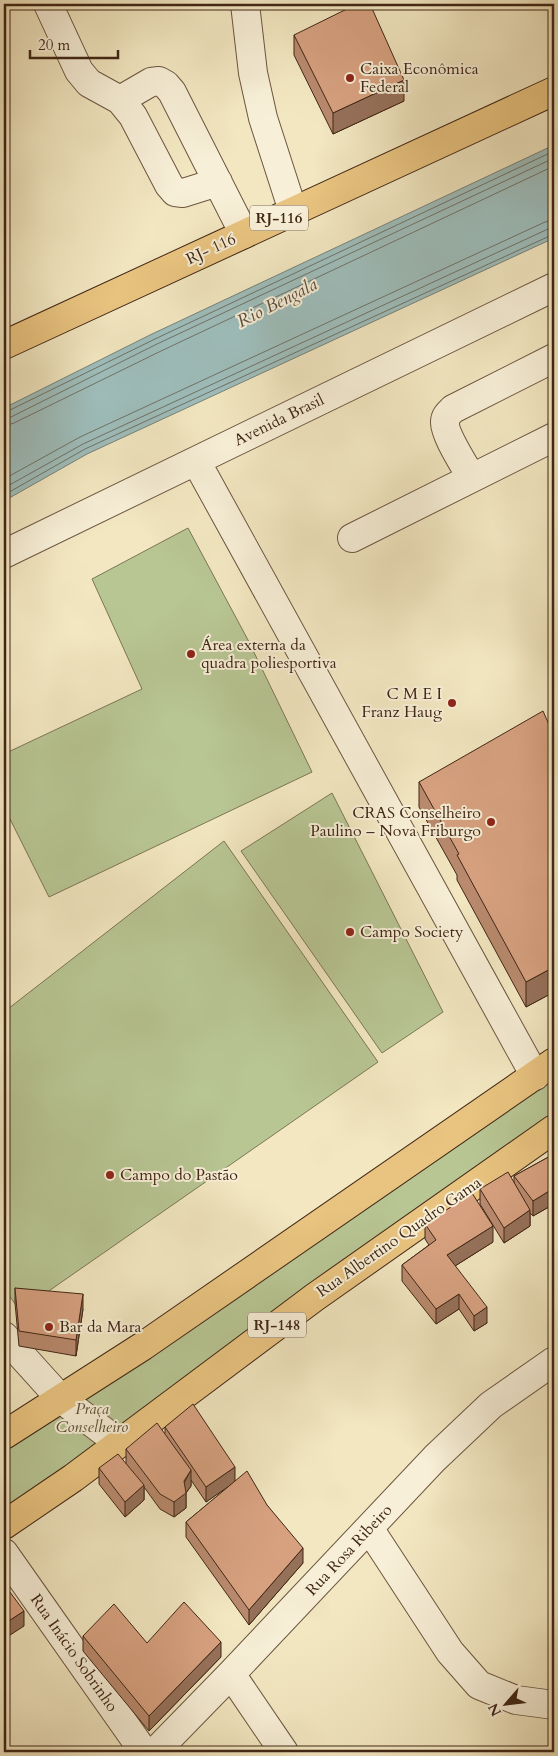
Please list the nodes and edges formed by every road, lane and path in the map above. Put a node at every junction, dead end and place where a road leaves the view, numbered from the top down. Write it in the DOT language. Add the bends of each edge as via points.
graph roads {
  1 [pos="48,4"];
  2 [pos="245,4"];
  3 [pos="554,91"];
  4 [pos="120,100"];
  5 [pos="218,182"];
  6 [pos="293,212"];
  7 [pos="244,234"];
  8 [pos="554,287"];
  9 [pos="4,345"];
  10 [pos="554,358"];
  11 [pos="554,437"];
  12 [pos="196,460"];
  13 [pos="471,477"];
  14 [pos="352,538"];
  15 [pos="4,554"];
  16 [pos="544,1069"];
  17 [pos="554,1129"];
  18 [pos="4,1336"];
  19 [pos="554,1361"];
  20 [pos="60,1398"];
  21 [pos="4,1435"];
  22 [pos="119,1443"];
  23 [pos="4,1524"];
  24 [pos="369,1528"];
  25 [pos="4,1553"];
  26 [pos="231,1674"];
  27 [pos="554,1705"];
  28 [pos="144,1752"];
  29 [pos="155,1752"];
  30 [pos="284,1752"];
  1 -- 4 [label="street" via="88,83"];
  2 -- 6 [label="street" via="261,109"];
  3 -- 6 [label="main road, RJ- 116 / RJ-116"];
  4 -- 5 [label="street" via="133,116 168,185 175,192 183,193"];
  4 -- 5 [label="street" via="151,82 159,81 166,85"];
  5 -- 7 [label="street"];
  6 -- 7 [label="main road, RJ- 116 / RJ-116"];
  7 -- 9 [label="main road, RJ- 116 / RJ-116"];
  8 -- 12 [label="street, Avenida Brasil"];
  10 -- 13 [label="street" via="453,409 446,416 444,424 448,435"];
  11 -- 13 [label="street"];
  12 -- 15 [label="street, Avenida Brasil"];
  12 -- 16 [label="street"];
  13 -- 14 [label="street"];
  16 -- 20 [label="main road" via="158,1336"];
  17 -- 22 [label="main road, Rua Albertino Quadro Gama / RJ-148" via="314,1297"];
  18 -- 20 [label="street"];
  19 -- 24 [label="street, Rua Rosa Ribeiro" via="491,1405"];
  20 -- 21 [label="main road"];
  20 -- 22 [label="street"];
  22 -- 23 [label="main road, Rua Albertino Quadro Gama / RJ-148"];
  24 -- 26 [label="street, Rua Rosa Ribeiro"];
  24 -- 27 [label="street" via="450,1652 479,1685 516,1700"];
  25 -- 28 [label="street, Rua Inácio Sobrinho"];
  26 -- 29 [label="street, Rua Rosa Ribeiro"];
  26 -- 30 [label="street"];
}
